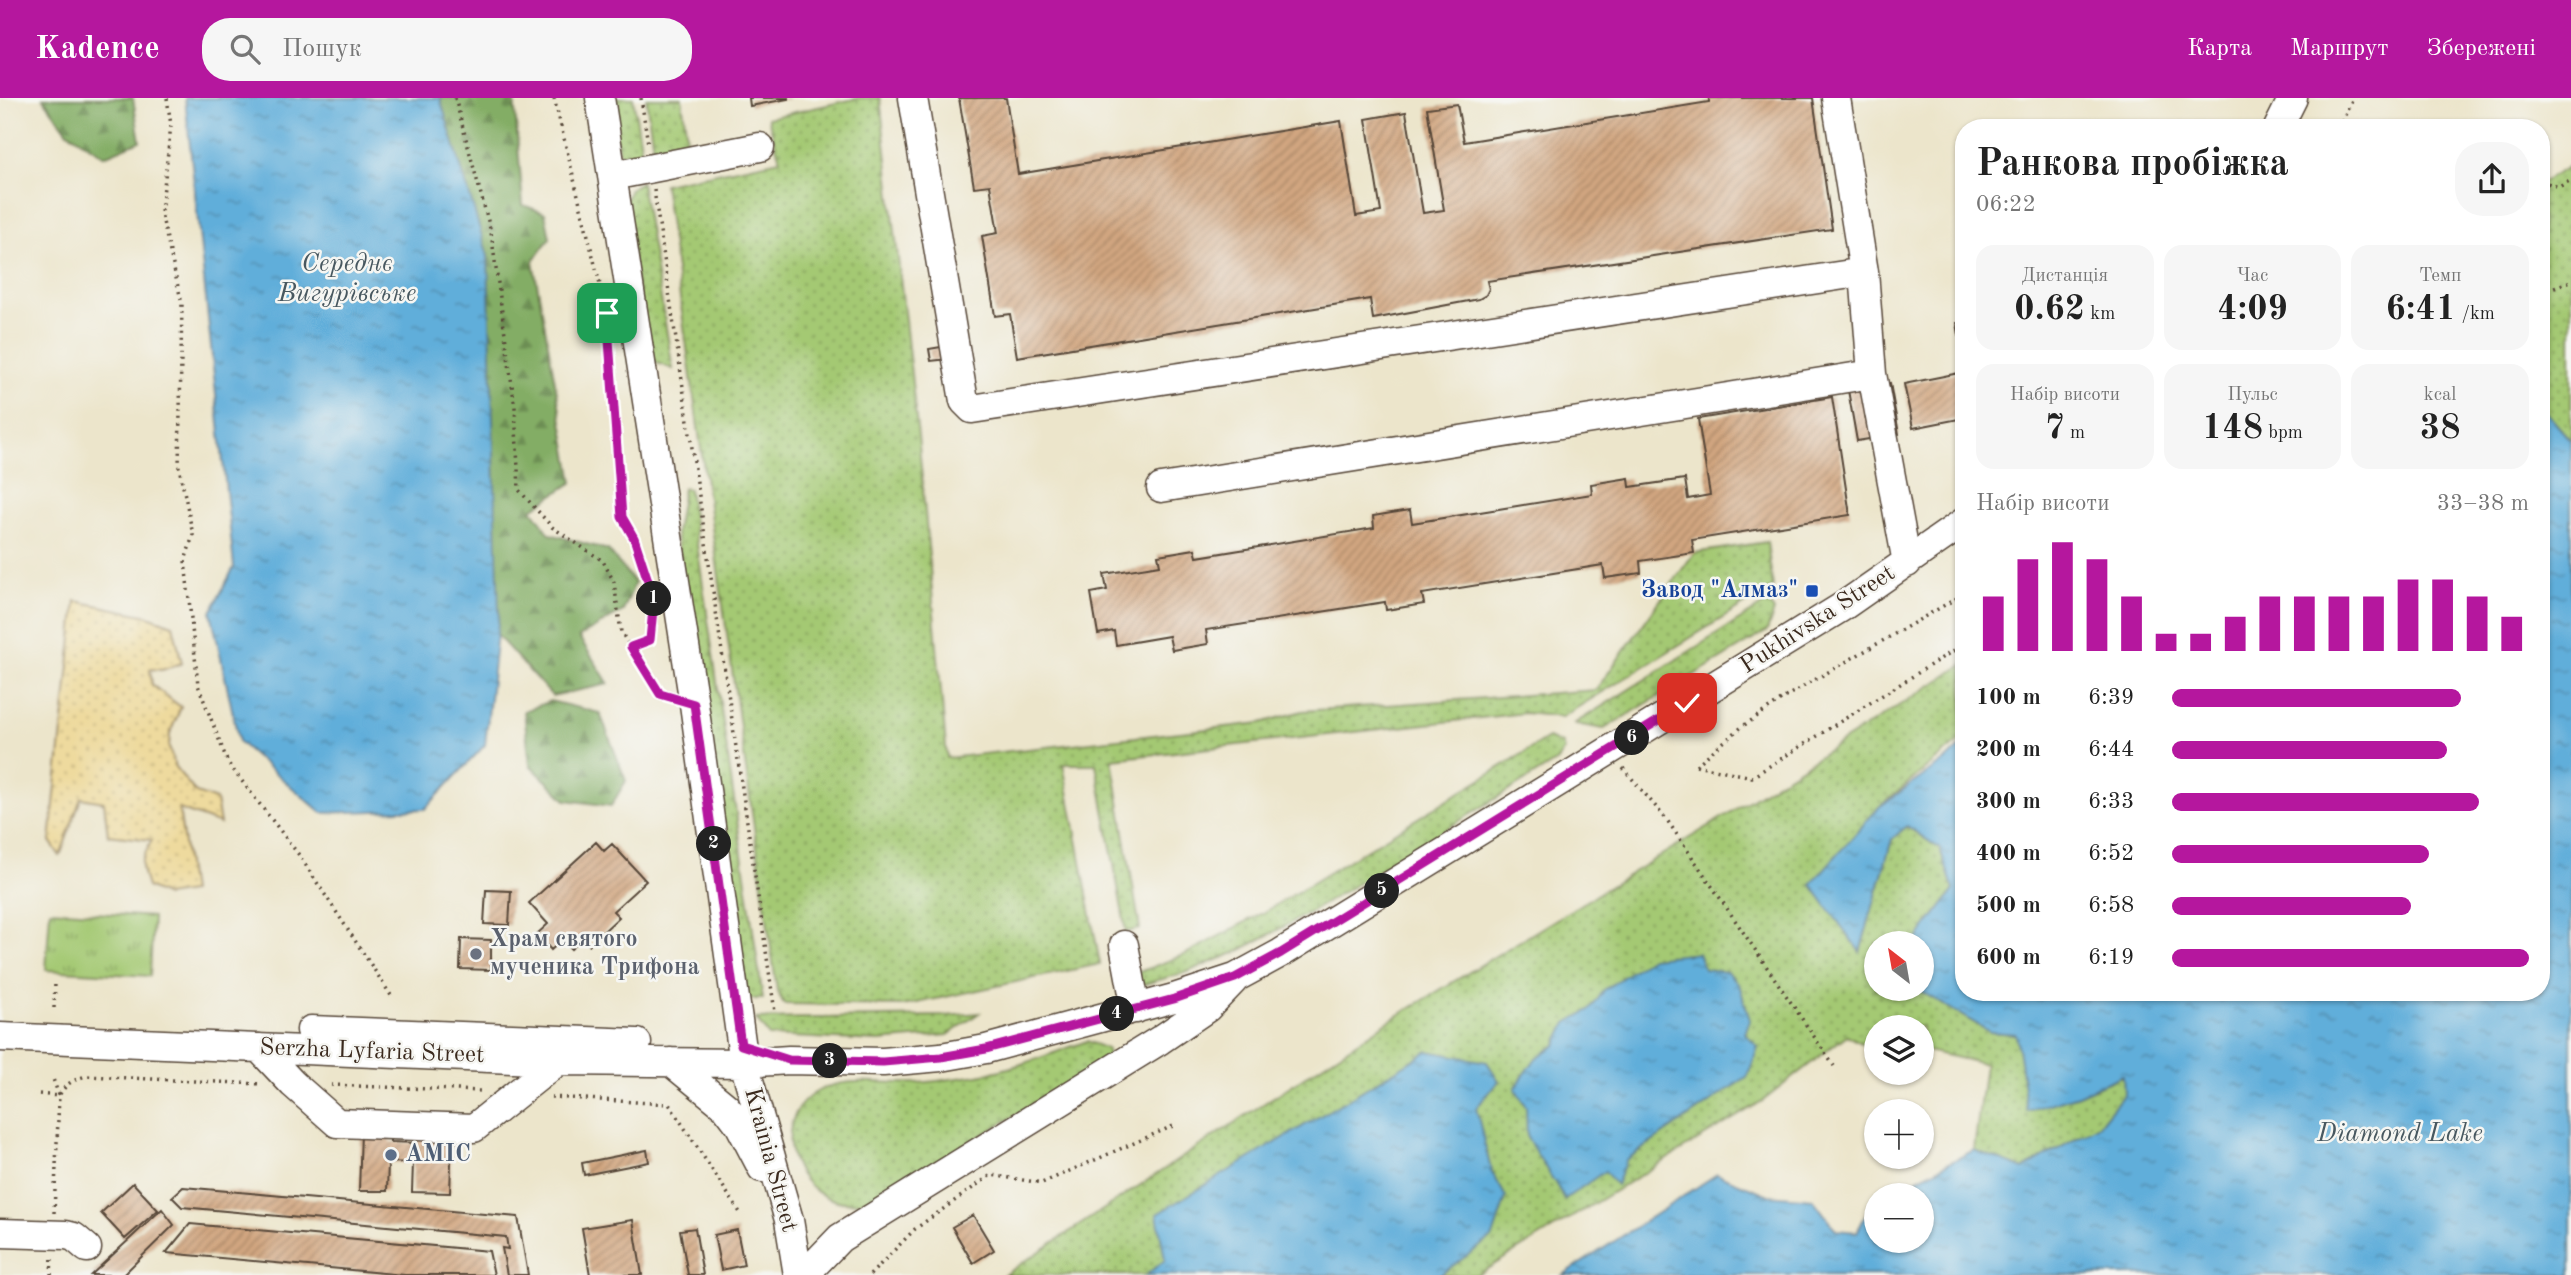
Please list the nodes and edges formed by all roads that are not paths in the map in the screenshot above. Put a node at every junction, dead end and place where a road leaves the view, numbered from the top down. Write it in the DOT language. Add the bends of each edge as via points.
graph roads {
  1 [pos="600,98"];
  2 [pos="913,98"];
  3 [pos="1836,98"];
  4 [pos="2293,98"];
  5 [pos="2282,119"];
  6 [pos="760,147"];
  7 [pos="612,176"];
  8 [pos="1864,272"];
  9 [pos="1872,374"];
  10 [pos="1161,488"];
  11 [pos="1955,528"];
  12 [pos="1907,563"];
  13 [pos="1124,945"];
  14 [pos="1235,978"];
  15 [pos="1136,1009"];
  16 [pos="0,1018"];
  17 [pos="0,1037"];
  18 [pos="259,1048"];
  19 [pos="742,1054"];
  20 [pos="558,1060"];
  21 [pos="671,1062"];
  22 [pos="789,1220"];
  23 [pos="0,1233"];
  24 [pos="87,1248"];
  25 [pos="798,1275"];
  26 [pos="810,1275"];
  1 -- 7 [label="street, Krainia Street"];
  2 -- 8 [label="street" via="964,401 972,409"];
  3 -- 8 [label="street"];
  4 -- 5 [label="street"];
  6 -- 7 [label="street"];
  7 -- 19 [label="street, Krainia Street" via="694,704"];
  8 -- 9 [label="street"];
  9 -- 10 [label="street"];
  9 -- 12 [label="street"];
  11 -- 12 [label="street, Pukhivska Street"];
  12 -- 14 [label="street, Pukhivska Street" via="1610,752"];
  13 -- 15 [label="street"];
  14 -- 15 [label="street, Pukhivska Street"];
  14 -- 26 [label="street" via="1207,1008 1160,1040 840,1238"];
  15 -- 19 [label="street, Pukhivska Street" via="941,1057 883,1062"];
  16 -- 19 [label="street, Serzha Lyfaria Street" via="672,1044"];
  17 -- 18 [label="street, Serzha Lyfaria Street"];
  18 -- 20 [label="street, Serzha Lyfaria Street"];
  18 -- 20 [label="street" via="337,1124 474,1128"];
  19 -- 21 [label="street, Serzha Lyfaria Street"];
  19 -- 22 [label="street, Krainia Street"];
  20 -- 21 [label="street, Serzha Lyfaria Street"];
  21 -- 22 [label="street" via="726,1107 739,1124"];
  22 -- 25 [label="street, Krainia Street"];
  23 -- 24 [label="street" via="75,1237"];
}
